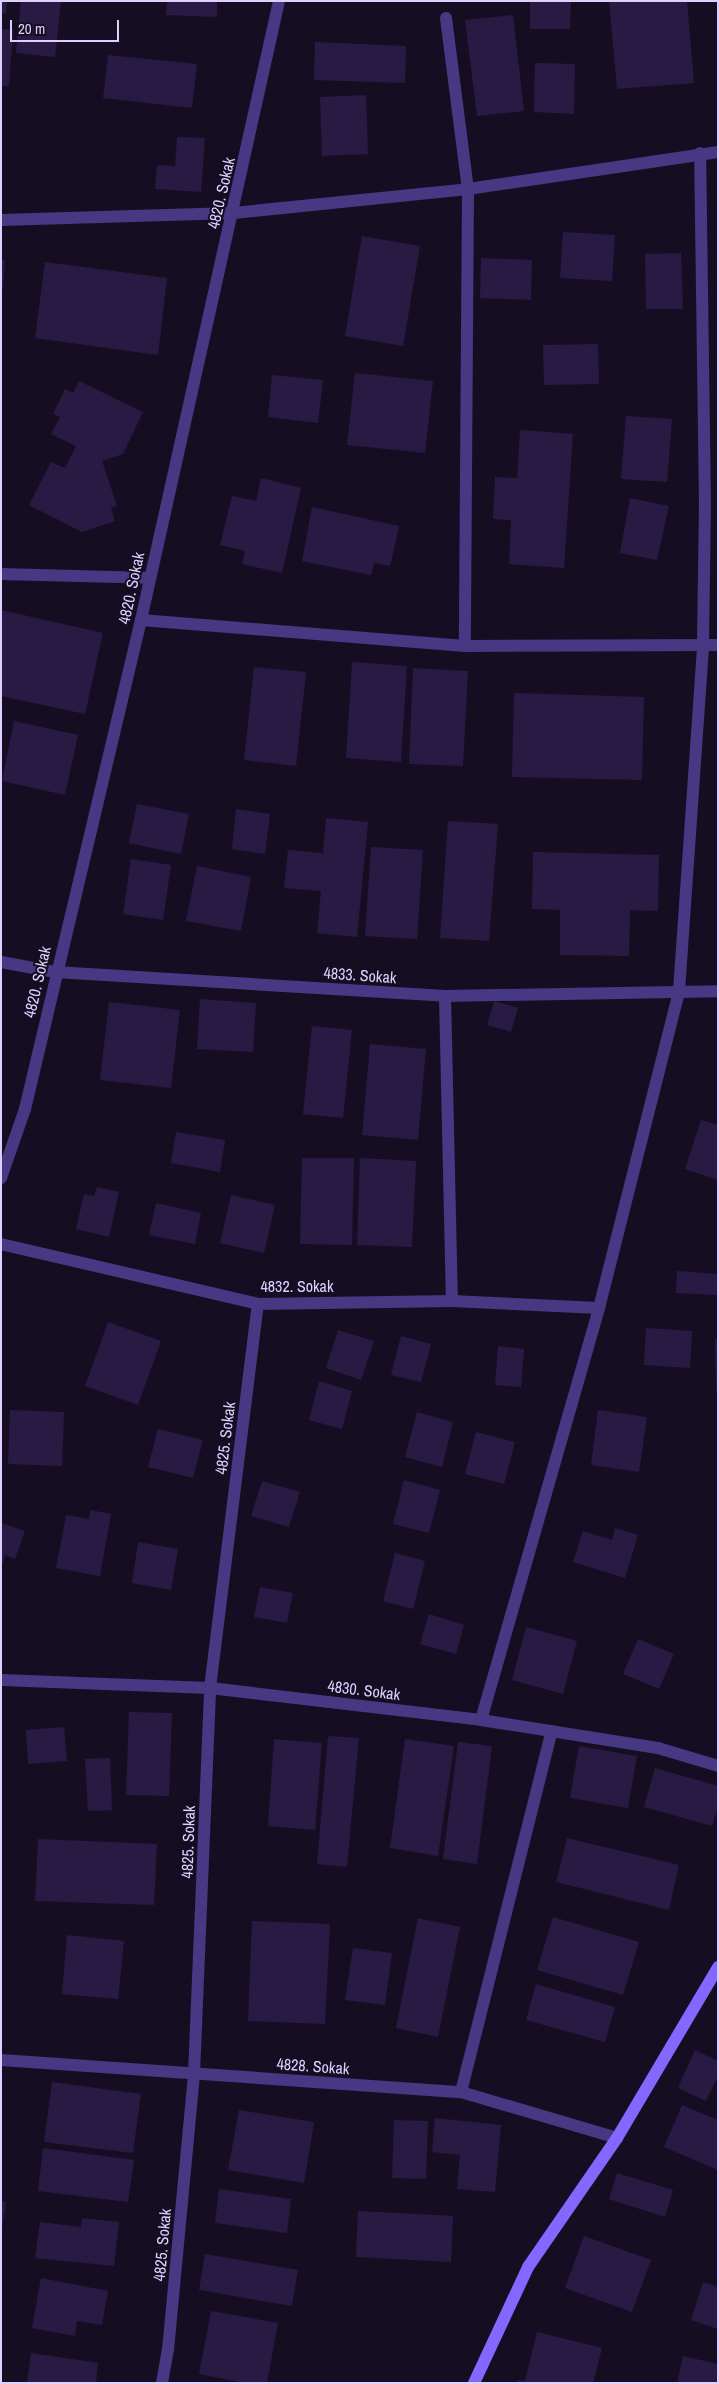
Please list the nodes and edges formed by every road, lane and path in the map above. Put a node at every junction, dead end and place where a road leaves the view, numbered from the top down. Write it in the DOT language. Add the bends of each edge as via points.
graph roads {
  1 [pos="280,1"];
  2 [pos="446,18"];
  3 [pos="718,152"];
  4 [pos="700,153"];
  5 [pos="468,189"];
  6 [pos="233,213"];
  7 [pos="1,220"];
  8 [pos="1,574"];
  9 [pos="150,578"];
  10 [pos="141,620"];
  11 [pos="703,644"];
  12 [pos="718,645"];
  13 [pos="465,646"];
  14 [pos="1,962"];
  15 [pos="55,972"];
  16 [pos="679,991"];
  17 [pos="718,991"];
  18 [pos="446,996"];
  19 [pos="1,1178"];
  20 [pos="1,1244"];
  21 [pos="452,1301"];
  22 [pos="258,1304"];
  23 [pos="599,1308"];
  24 [pos="1,1680"];
  25 [pos="210,1688"];
  26 [pos="481,1720"];
  27 [pos="552,1732"];
  28 [pos="718,1766"];
  29 [pos="718,1967"];
  30 [pos="1,2060"];
  31 [pos="194,2074"];
  32 [pos="461,2092"];
  33 [pos="617,2138"];
  34 [pos="162,2383"];
  35 [pos="474,2383"];
  1 -- 6 [label="street, 4820. Sokak"];
  2 -- 5 [label="street"];
  3 -- 4 [label="street"];
  4 -- 5 [label="street"];
  4 -- 11 [label="street" via="705,505"];
  5 -- 6 [label="street"];
  5 -- 13 [label="street"];
  6 -- 7 [label="street"];
  6 -- 9 [label="street, 4820. Sokak"];
  8 -- 9 [label="street"];
  9 -- 10 [label="street, 4820. Sokak"];
  10 -- 13 [label="street"];
  10 -- 15 [label="street, 4820. Sokak"];
  11 -- 12 [label="street"];
  11 -- 13 [label="street"];
  11 -- 16 [label="street"];
  14 -- 15 [label="street, 4833. Sokak"];
  15 -- 18 [label="street, 4833. Sokak"];
  15 -- 19 [label="street, 4820. Sokak" via="25,1109"];
  16 -- 17 [label="street, 4833. Sokak"];
  16 -- 18 [label="street, 4833. Sokak"];
  16 -- 23 [label="street"];
  18 -- 21 [label="street"];
  20 -- 22 [label="street, 4832. Sokak"];
  21 -- 22 [label="street, 4832. Sokak"];
  21 -- 23 [label="street, 4832. Sokak"];
  22 -- 25 [label="street, 4825. Sokak"];
  23 -- 26 [label="street"];
  24 -- 25 [label="street, 4830. Sokak"];
  25 -- 26 [label="street, 4830. Sokak"];
  25 -- 31 [label="street, 4825. Sokak"];
  26 -- 27 [label="street, 4830. Sokak"];
  27 -- 28 [label="street, 4830. Sokak" via="658,1748"];
  27 -- 32 [label="street"];
  29 -- 33 [label="street"];
  30 -- 31 [label="street, 4828. Sokak"];
  31 -- 32 [label="street, 4828. Sokak"];
  31 -- 34 [label="street, 4825. Sokak" via="168,2350"];
  32 -- 33 [label="street, 4828. Sokak"];
  33 -- 35 [label="street" via="528,2267"];
}
